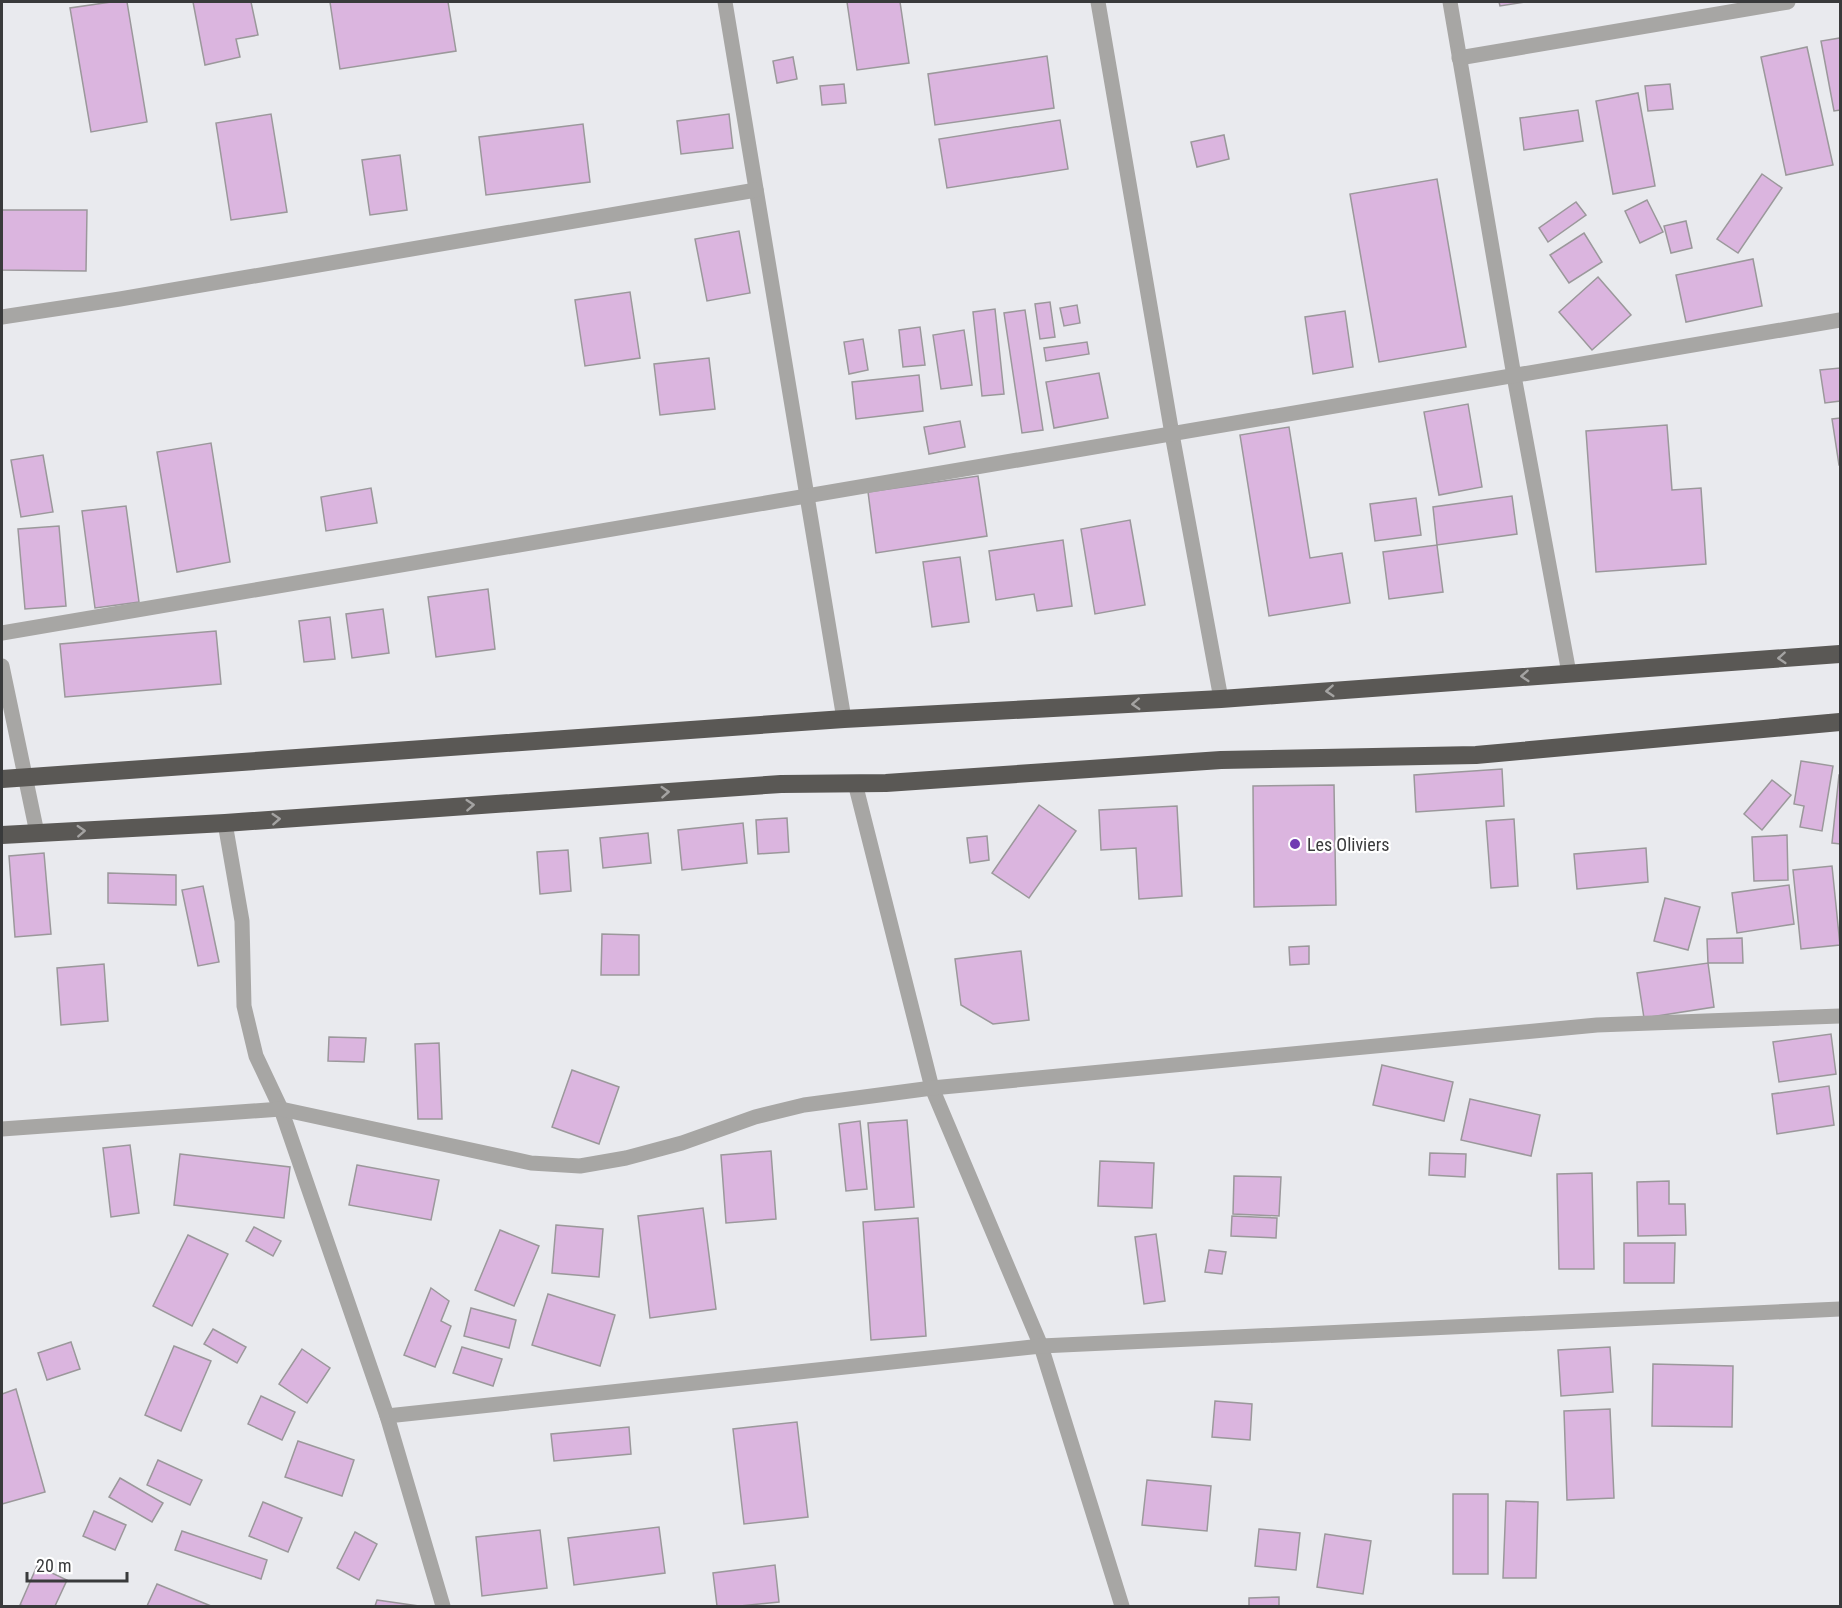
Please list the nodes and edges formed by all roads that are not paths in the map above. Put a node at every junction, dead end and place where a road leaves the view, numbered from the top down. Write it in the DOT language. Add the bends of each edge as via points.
graph roads {
  1 [pos="725,2"];
  2 [pos="1098,2"];
  3 [pos="1450,2"];
  4 [pos="1788,2"];
  5 [pos="1459,58"];
  6 [pos="756,190"];
  7 [pos="2,317"];
  8 [pos="1840,320"];
  9 [pos="1514,376"];
  10 [pos="1172,434"];
  11 [pos="808,496"];
  12 [pos="2,633"];
  13 [pos="1840,654"];
  14 [pos="2,666"];
  15 [pos="1569,673"];
  16 [pos="1221,699"];
  17 [pos="844,718"];
  18 [pos="1840,722"];
  19 [pos="24,777"];
  20 [pos="2,778"];
  21 [pos="855,783"];
  22 [pos="225,823"];
  23 [pos="37,833"];
  24 [pos="2,835"];
  25 [pos="1840,1016"];
  26 [pos="932,1088"];
  27 [pos="281,1109"];
  28 [pos="2,1129"];
  29 [pos="1840,1309"];
  30 [pos="1041,1346"];
  31 [pos="387,1416"];
  32 [pos="443,1606"];
  33 [pos="1122,1606"];
  1 -- 6 [label="street"];
  2 -- 10 [label="street"];
  3 -- 5 [label="street"];
  4 -- 5 [label="street"];
  5 -- 9 [label="street"];
  6 -- 7 [label="street"];
  6 -- 11 [label="street"];
  8 -- 9 [label="street"];
  9 -- 10 [label="street"];
  9 -- 15 [label="street"];
  10 -- 11 [label="street"];
  10 -- 16 [label="street"];
  11 -- 12 [label="street"];
  11 -- 17 [label="street"];
  13 -- 15 [label="highway, one-way"];
  14 -- 19 [label="street"];
  15 -- 16 [label="highway, one-way"];
  16 -- 17 [label="highway, one-way"];
  17 -- 19 [label="highway"];
  18 -- 21 [label="highway" via="1476,755 1221,760"];
  19 -- 20 [label="highway"];
  19 -- 23 [label="street"];
  22 -- 21 [label="highway, one-way" via="781,783"];
  21 -- 26 [label="street"];
  23 -- 22 [label="highway, one-way"];
  22 -- 27 [label="street" via="242,921 244,1006 256,1056"];
  23 -- 24 [label="highway"];
  25 -- 26 [label="street" via="1597,1025"];
  26 -- 27 [label="street" via="804,1105 754,1117 682,1143 580,1166 531,1162"];
  26 -- 30 [label="street"];
  27 -- 28 [label="street"];
  27 -- 31 [label="street"];
  29 -- 30 [label="street"];
  30 -- 31 [label="street"];
  30 -- 33 [label="street"];
  31 -- 32 [label="street"];
}
